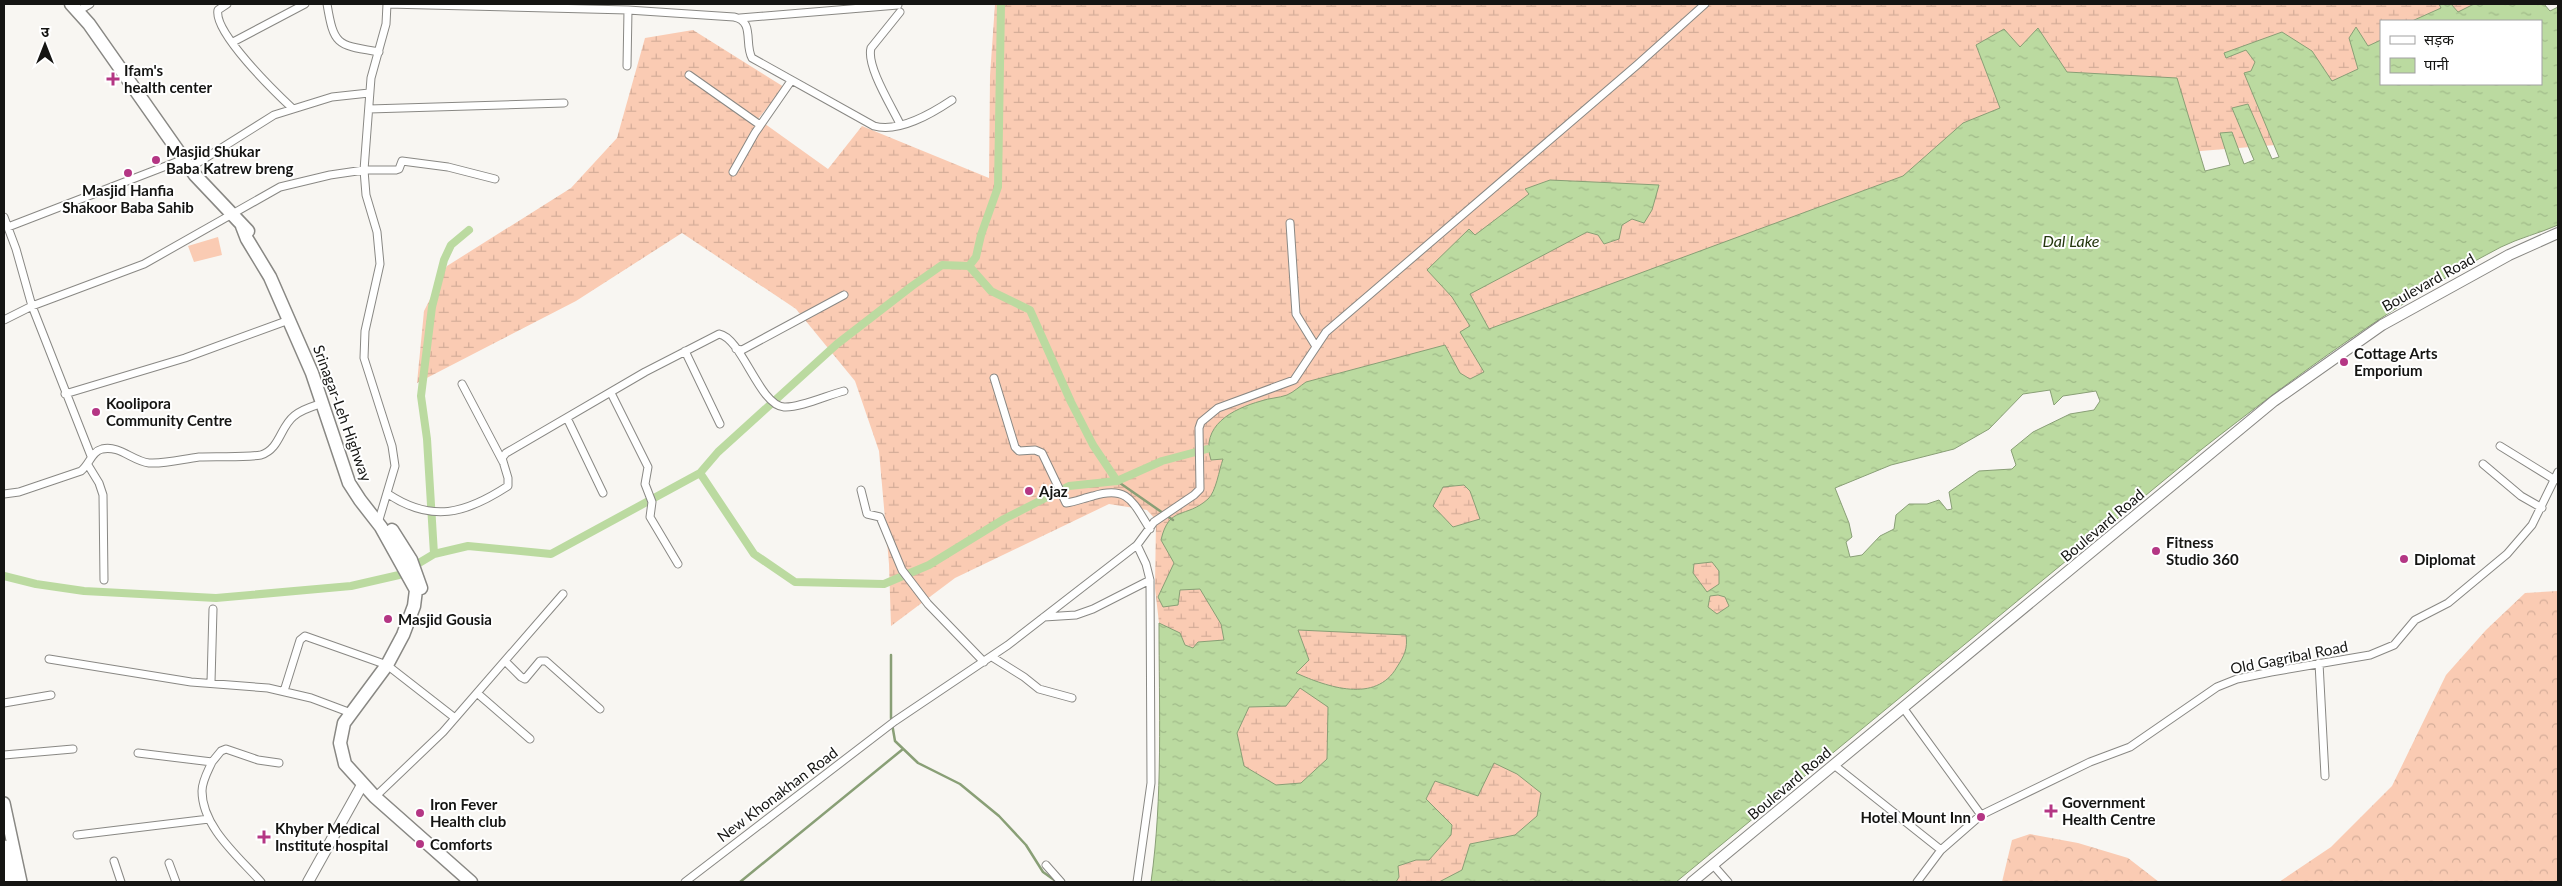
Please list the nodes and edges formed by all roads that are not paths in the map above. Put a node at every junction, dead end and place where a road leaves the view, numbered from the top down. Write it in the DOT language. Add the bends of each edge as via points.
graph roads {
  1 [pos="61,4"];
  2 [pos="90,4"];
  3 [pos="226,4"];
  4 [pos="305,4"];
  5 [pos="327,4"];
  6 [pos="386,4"];
  7 [pos="1705,4"];
  8 [pos="75,7"];
  9 [pos="899,8"];
  10 [pos="628,10"];
  11 [pos="739,18"];
  12 [pos="233,42"];
  13 [pos="378,52"];
  14 [pos="627,66"];
  15 [pos="690,75"];
  16 [pos="791,81"];
  17 [pos="369,93"];
  18 [pos="952,100"];
  19 [pos="564,103"];
  20 [pos="292,108"];
  21 [pos="369,109"];
  22 [pos="760,124"];
  23 [pos="900,124"];
  24 [pos="188,169"];
  25 [pos="364,170"];
  26 [pos="733,172"];
  27 [pos="495,179"];
  28 [pos="232,216"];
  29 [pos="4,217"];
  30 [pos="1290,223"];
  31 [pos="8,226"];
  32 [pos="242,226"];
  33 [pos="2558,233"];
  34 [pos="844,295"];
  35 [pos="32,306"];
  36 [pos="4,320"];
  37 [pos="290,320"];
  38 [pos="1315,345"];
  39 [pos="736,349"];
  40 [pos="685,350"];
  41 [pos="994,378"];
  42 [pos="462,384"];
  43 [pos="844,390"];
  44 [pos="611,393"];
  45 [pos="65,394"];
  46 [pos="323,403"];
  47 [pos="567,418"];
  48 [pos="720,424"];
  49 [pos="2500,446"];
  50 [pos="91,456"];
  51 [pos="503,462"];
  52 [pos="2483,464"];
  53 [pos="88,465"];
  54 [pos="2558,472"];
  55 [pos="2555,480"];
  56 [pos="861,490"];
  57 [pos="603,493"];
  58 [pos="4,494"];
  59 [pos="388,494"];
  60 [pos="2542,508"];
  61 [pos="382,522"];
  62 [pos="1150,529"];
  63 [pos="1137,545"];
  64 [pos="678,564"];
  65 [pos="104,580"];
  66 [pos="1150,580"];
  67 [pos="563,594"];
  68 [pos="213,610"];
  69 [pos="1044,617"];
  70 [pos="992,657"];
  71 [pos="49,659"];
  72 [pos="505,660"];
  73 [pos="984,662"];
  74 [pos="2319,663"];
  75 [pos="387,665"];
  76 [pos="211,682"];
  77 [pos="284,691"];
  78 [pos="477,693"];
  79 [pos="51,695"];
  80 [pos="1072,698"];
  81 [pos="4,703"];
  82 [pos="600,709"];
  83 [pos="1904,709"];
  84 [pos="351,713"];
  85 [pos="455,718"];
  86 [pos="530,739"];
  87 [pos="73,749"];
  88 [pos="138,753"];
  89 [pos="4,755"];
  90 [pos="212,762"];
  91 [pos="279,763"];
  92 [pos="1834,765"];
  93 [pos="2324,776"];
  94 [pos="362,785"];
  95 [pos="375,797"];
  96 [pos="4,803"];
  97 [pos="1981,815"];
  98 [pos="210,819"];
  99 [pos="77,835"];
  100 [pos="4,846"];
  101 [pos="1941,850"];
  102 [pos="114,860"];
  103 [pos="169,863"];
  104 [pos="1046,865"];
  105 [pos="1714,866"];
  106 [pos="10,882"];
  107 [pos="20,882"];
  108 [pos="121,882"];
  109 [pos="176,882"];
  110 [pos="260,882"];
  111 [pos="308,882"];
  112 [pos="471,882"];
  113 [pos="685,882"];
  114 [pos="1061,882"];
  115 [pos="1137,882"];
  116 [pos="1692,882"];
  117 [pos="1728,882"];
  118 [pos="1917,882"];
  1 -- 24 [label="highway"];
  2 -- 8 [label="street"];
  3 -- 12 [label="street" via="217,15"];
  4 -- 12 [label="street"];
  5 -- 13 [label="street" via="331,27 338,41"];
  6 -- 10 [label="street"];
  6 -- 13 [label="street" via="386,24"];
  7 -- 38 [label="street" via="1326,332"];
  8 -- 24 [label="highway"];
  9 -- 11 [label="street"];
  9 -- 23 [label="street" via="870,54 872,66"];
  10 -- 11 [label="street"];
  10 -- 14 [label="street"];
  11 -- 16 [label="street" via="747,25 752,58"];
  12 -- 20 [label="street" via="255,72"];
  13 -- 17 [label="street"];
  15 -- 22 [label="street"];
  16 -- 22 [label="street"];
  16 -- 23 [label="street" via="874,126 881,128"];
  17 -- 20 [label="street" via="332,97"];
  17 -- 21 [label="street"];
  18 -- 23 [label="street"];
  19 -- 21 [label="street"];
  20 -- 24 [label="street" via="260,122"];
  21 -- 25 [label="street"];
  22 -- 26 [label="street"];
  24 -- 28 [label="highway"];
  24 -- 31 [label="street"];
  25 -- 27 [label="street" via="396,170 403,161 448,167"];
  25 -- 28 [label="street" via="280,187"];
  25 -- 59 [label="street" via="380,264 365,331 364,358 392,446 395,466"];
  28 -- 32 [label="highway"];
  28 -- 35 [label="street" via="144,264"];
  29 -- 31 [label="street"];
  30 -- 38 [label="street" via="1296,314"];
  31 -- 35 [label="street"];
  32 -- 37 [label="highway, Srinagar-Leh Highway"];
  32 -- 61 [label="highway" via="266,252 279,276 328,391 353,475"];
  33 -- 83 [label="main road, Boulevard Road" via="2441,290 2323,365 2274,401"];
  34 -- 39 [label="street" via="742,350"];
  35 -- 36 [label="street"];
  35 -- 45 [label="street"];
  37 -- 45 [label="street" via="185,358"];
  37 -- 46 [label="highway, Srinagar-Leh Highway"];
  38 -- 62 [label="street, New Khonakhan Road" via="1294,380 1218,408 1205,417 1198,428 1200,489 1169,510"];
  39 -- 40 [label="street" via="719,334"];
  39 -- 43 [label="street" via="772,402 780,406 792,406"];
  40 -- 44 [label="street"];
  40 -- 48 [label="street"];
  41 -- 62 [label="street" via="1015,448 1019,451 1040,451 1065,501 1103,492 1121,492 1131,500"];
  42 -- 51 [label="street"];
  44 -- 47 [label="street"];
  44 -- 64 [label="street" via="648,465 645,484 652,521"];
  45 -- 50 [label="street"];
  46 -- 50 [label="street" via="294,415 274,447 261,455 152,463 106,448"];
  46 -- 61 [label="highway, Srinagar-Leh Highway" via="349,483"];
  47 -- 51 [label="street" via="506,453"];
  47 -- 57 [label="street"];
  49 -- 55 [label="street"];
  50 -- 53 [label="street"];
  51 -- 59 [label="street" via="508,486 451,512 422,511"];
  52 -- 60 [label="street" via="2521,496"];
  53 -- 58 [label="street" via="19,492"];
  53 -- 65 [label="street" via="103,495"];
  54 -- 55 [label="street, Old Gagribal Road"];
  55 -- 60 [label="street, Old Gagribal Road"];
  56 -- 73 [label="street" via="867,514 880,517 902,570 928,604"];
  59 -- 61 [label="street"];
  60 -- 74 [label="street, Old Gagribal Road" via="2507,554 2448,603 2415,620 2394,645 2370,655"];
  61 -- 75 [label="highway" via="411,560 419,606"];
  62 -- 63 [label="street, New Khonakhan Road"];
  63 -- 66 [label="street"];
  63 -- 69 [label="street, New Khonakhan Road"];
  66 -- 69 [label="street" via="1076,615"];
  66 -- 115 [label="street" via="1151,783"];
  67 -- 72 [label="street"];
  68 -- 76 [label="street"];
  69 -- 70 [label="street, New Khonakhan Road"];
  70 -- 73 [label="street, New Khonakhan Road"];
  70 -- 80 [label="street" via="1039,689"];
  71 -- 76 [label="street" via="191,682"];
  72 -- 78 [label="street"];
  72 -- 82 [label="street" via="520,678 525,679 540,661 546,661"];
  73 -- 113 [label="street, New Khonakhan Road" via="895,722"];
  74 -- 93 [label="street"];
  74 -- 97 [label="street, Old Gagribal Road" via="2218,687 2130,747 2090,762"];
  75 -- 77 [label="street" via="305,636 300,640"];
  75 -- 84 [label="highway"];
  75 -- 85 [label="street"];
  76 -- 77 [label="street"];
  77 -- 84 [label="street"];
  78 -- 85 [label="street"];
  78 -- 86 [label="street"];
  79 -- 81 [label="street"];
  83 -- 92 [label="main road, Boulevard Road"];
  83 -- 97 [label="street"];
  84 -- 94 [label="highway" via="341,733 342,754 345,764"];
  85 -- 95 [label="street"];
  87 -- 89 [label="street"];
  88 -- 90 [label="street"];
  90 -- 91 [label="street" via="226,750"];
  90 -- 98 [label="street" via="202,790"];
  92 -- 101 [label="street"];
  92 -- 105 [label="main road, Boulevard Road"];
  94 -- 95 [label="highway"];
  94 -- 111 [label="main road"];
  95 -- 112 [label="highway"];
  96 -- 107 [label="main road"];
  97 -- 101 [label="street, Old Gagribal Road"];
  98 -- 99 [label="street"];
  98 -- 110 [label="street" via="217,833"];
  100 -- 106 [label="main road"];
  101 -- 118 [label="street, Old Gagribal Road"];
  102 -- 108 [label="street"];
  103 -- 109 [label="street"];
  104 -- 114 [label="street"];
  105 -- 116 [label="main road, Boulevard Road"];
  105 -- 117 [label="street"];
}
